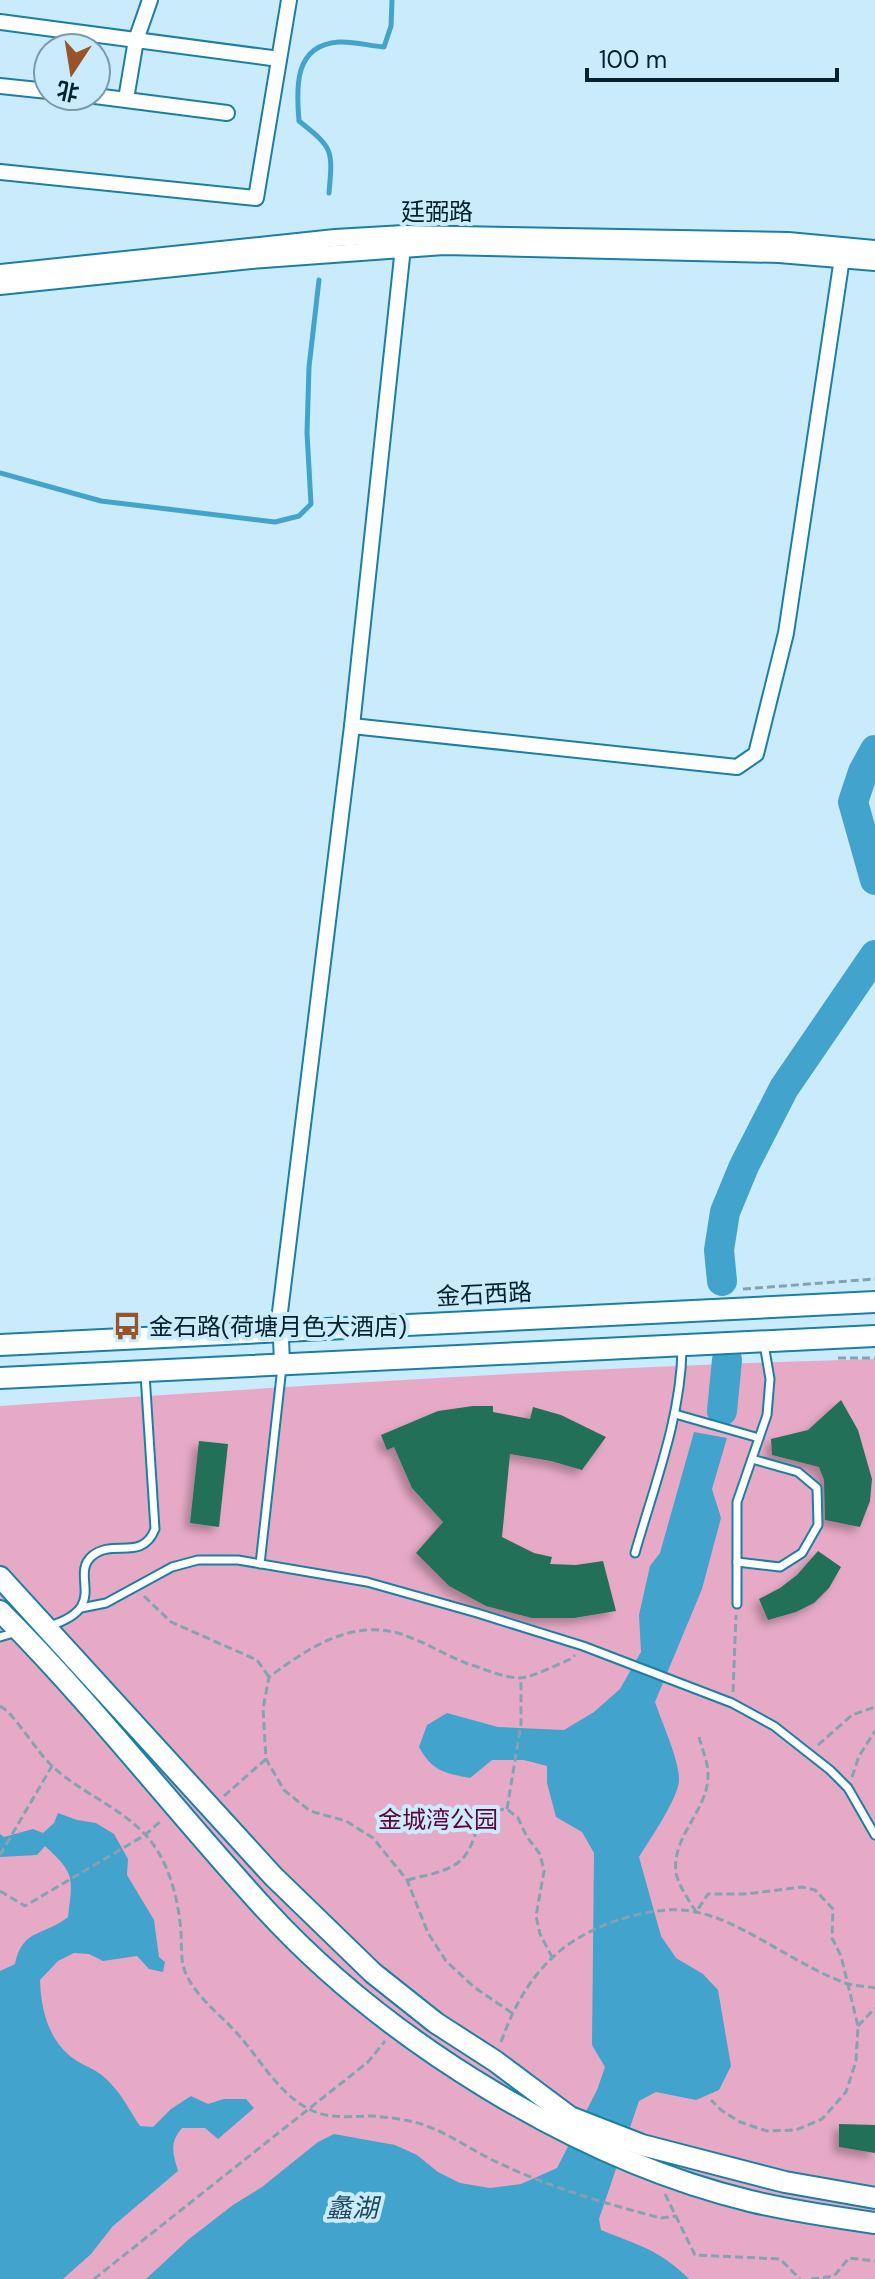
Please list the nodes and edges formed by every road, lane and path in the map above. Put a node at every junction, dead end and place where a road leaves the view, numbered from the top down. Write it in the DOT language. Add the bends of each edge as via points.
graph roads {
  1 [pos="150,0"];
  2 [pos="289,0"];
  3 [pos="0,22"];
  4 [pos="136,40"];
  5 [pos="279,59"];
  6 [pos="0,86"];
  7 [pos="32,89"];
  8 [pos="112,98"];
  9 [pos="126,99"];
  10 [pos="227,113"];
  11 [pos="0,172"];
  12 [pos="403,241"];
  13 [pos="875,249"];
  14 [pos="842,258"];
  15 [pos="875,262"];
  16 [pos="0,273"];
  17 [pos="0,286"];
  18 [pos="352,726"];
  19 [pos="875,1302"];
  20 [pos="281,1330"];
  21 [pos="875,1336"];
  22 [pos="764,1341"];
  23 [pos="0,1345"];
  24 [pos="682,1347"];
  25 [pos="282,1364"];
  26 [pos="144,1371"];
  27 [pos="0,1378"];
  28 [pos="675,1414"];
  29 [pos="759,1438"];
  30 [pos="752,1459"];
  31 [pos="635,1553"];
  32 [pos="737,1562"];
  33 [pos="260,1564"];
  34 [pos="0,1577"];
  35 [pos="136,1585"];
  36 [pos="737,1604"];
  37 [pos="81,1608"];
  38 [pos="0,1611"];
  39 [pos="46,1627"];
  40 [pos="10,1634"];
  41 [pos="583,1646"];
  42 [pos="269,1677"];
  43 [pos="521,1678"];
  44 [pos="732,1703"];
  45 [pos="0,1706"];
  46 [pos="875,1707"];
  47 [pos="875,1731"];
  48 [pos="699,1737"];
  49 [pos="809,1753"];
  50 [pos="266,1759"];
  51 [pos="52,1766"];
  52 [pos="848,1788"];
  53 [pos="221,1802"];
  54 [pos="507,1809"];
  55 [pos="164,1818"];
  56 [pos="145,1835"];
  57 [pos="875,1835"];
  58 [pos="0,1855"];
  59 [pos="407,1880"];
  60 [pos="0,1891"];
  61 [pos="696,1912"];
  62 [pos="552,1957"];
  63 [pos="847,1984"];
  64 [pos="875,1988"];
  65 [pos="875,2008"];
  66 [pos="512,2013"];
  67 [pos="398,2026"];
  68 [pos="858,2026"];
  69 [pos="495,2061"];
  70 [pos="711,2100"];
  71 [pos="307,2108"];
  72 [pos="568,2124"];
  73 [pos="637,2152"];
  74 [pos="668,2174"];
  75 [pos="875,2198"];
  76 [pos="676,2216"];
  77 [pos="875,2223"];
  78 [pos="875,2261"];
  79 [pos="94,2279"];
  80 [pos="800,2279"];
  81 [pos="811,2279"];
  1 -- 4 [label="street"];
  2 -- 5 [label="street"];
  3 -- 4 [label="street"];
  4 -- 5 [label="street"];
  4 -- 9 [label="street"];
  5 -- 11 [label="street" via="256,198"];
  6 -- 7 [label="street"];
  8 -- 9 [label="street"];
  9 -- 10 [label="street"];
  12 -- 13 [label="street, 廷弼路" via="788,241"];
  12 -- 14 [label="street, 廷弼路"];
  12 -- 16 [label="street, 廷弼路" via="320,239"];
  12 -- 17 [label="street, 廷弼路"];
  12 -- 18 [label="street"];
  14 -- 15 [label="street, 廷弼路"];
  14 -- 18 [label="street" via="786,633 756,754 737,767"];
  18 -- 20 [label="street"];
  19 -- 20 [label="main road, 金石西路"];
  20 -- 23 [label="main road, 金石西路"];
  20 -- 25 [label="street"];
  21 -- 22 [label="main road"];
  22 -- 24 [label="main road"];
  22 -- 29 [label="lane" via="770,1379"];
  24 -- 25 [label="main road"];
  24 -- 28 [label="lane"];
  25 -- 26 [label="main road"];
  25 -- 33 [label="lane"];
  26 -- 27 [label="main road"];
  26 -- 37 [label="lane" via="155,1529 139,1547 100,1550 89,1558"];
  28 -- 29 [label="lane"];
  28 -- 31 [label="lane"];
  29 -- 30 [label="lane"];
  30 -- 32 [label="lane" via="737,1502"];
  30 -- 32 [label="lane" via="798,1472 817,1488 818,1525 802,1553 780,1567"];
  32 -- 36 [label="lane"];
  33 -- 35 [label="lane" via="198,1560"];
  33 -- 41 [label="lane" via="367,1582"];
  34 -- 39 [label="main road"];
  35 -- 37 [label="lane" via="106,1603"];
  35 -- 42 [label="path" via="171,1622 257,1660"];
  36 -- 44 [label="path"];
  37 -- 39 [label="lane"];
  38 -- 40 [label="main road"];
  39 -- 40 [label="lane"];
  39 -- 69 [label="main road" via="320,1923 394,1990"];
  40 -- 67 [label="main road" via="267,1911 332,1974"];
  41 -- 43 [label="path" via="571,1659"];
  41 -- 44 [label="lane"];
  42 -- 43 [label="path" via="302,1653 365,1629 399,1633 451,1657"];
  42 -- 50 [label="path" via="263,1709"];
  43 -- 54 [label="path" via="521,1724"];
  44 -- 49 [label="lane"];
  45 -- 51 [label="path"];
  46 -- 49 [label="path" via="852,1715"];
  47 -- 52 [label="path"];
  48 -- 61 [label="path" via="708,1774 703,1803 680,1844 676,1871"];
  49 -- 52 [label="lane"];
  50 -- 53 [label="path"];
  50 -- 59 [label="path" via="284,1790 310,1811 346,1821 373,1838"];
  51 -- 56 [label="path" via="121,1812"];
  51 -- 58 [label="path"];
  52 -- 57 [label="lane"];
  54 -- 59 [label="path" via="493,1810 478,1824 464,1858"];
  54 -- 62 [label="path" via="540,1854 544,1871 536,1916"];
  55 -- 56 [label="path"];
  56 -- 60 [label="path" via="25,1906"];
  56 -- 71 [label="path" via="161,1856 178,1906 186,1975 279,2086"];
  59 -- 66 [label="path" via="428,1933 446,1961"];
  61 -- 62 [label="path" via="668,1910 612,1922"];
  61 -- 63 [label="path"];
  61 -- 63 [label="path" via="708,1894 815,1890 833,1909 832,1938"];
  62 -- 66 [label="path"];
  63 -- 64 [label="path"];
  63 -- 68 [label="path"];
  65 -- 68 [label="path"];
  66 -- 69 [label="path"];
  67 -- 71 [label="path" via="368,2062"];
  67 -- 72 [label="main road" via="524,2110"];
  68 -- 70 [label="path" via="856,2061 846,2092 822,2119 796,2130 767,2131 740,2122"];
  69 -- 72 [label="main road"];
  71 -- 76 [label="path" via="336,2118 375,2116 415,2123 521,2172 620,2207 661,2218"];
  71 -- 79 [label="path"];
  72 -- 73 [label="main road"];
  73 -- 74 [label="main road"];
  73 -- 75 [label="main road"];
  74 -- 76 [label="path" via="665,2193"];
  74 -- 77 [label="main road" via="747,2200"];
  76 -- 80 [label="path" via="695,2255 780,2259"];
  78 -- 81 [label="path" via="849,2258 834,2276"];
}
